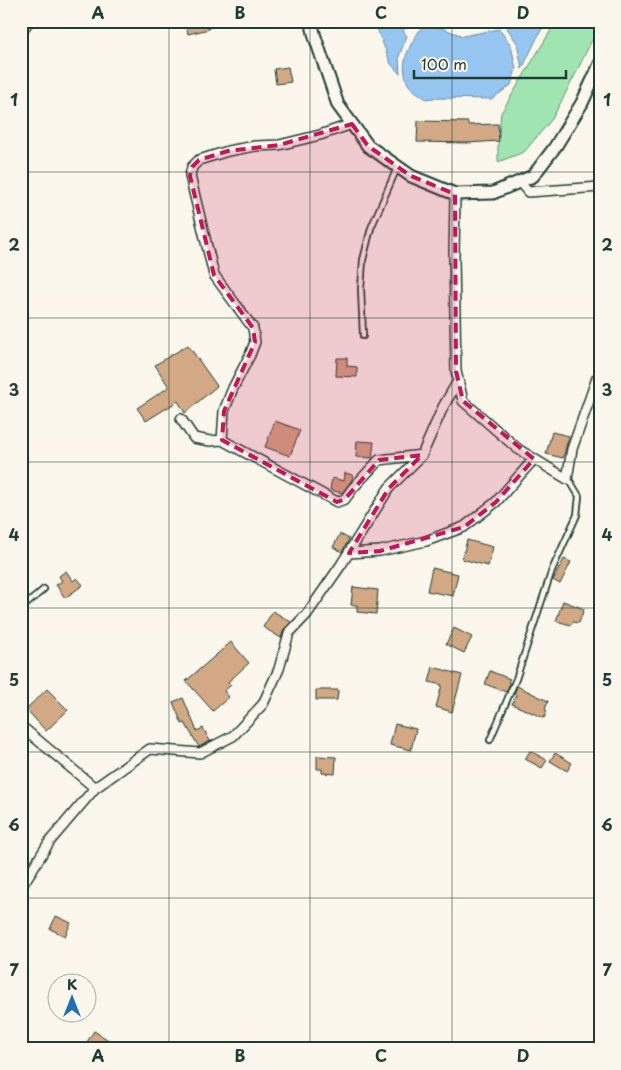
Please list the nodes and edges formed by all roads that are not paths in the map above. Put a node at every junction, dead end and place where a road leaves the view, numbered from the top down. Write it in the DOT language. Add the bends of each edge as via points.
graph roads {
  1 [pos="30,21"];
  2 [pos="311,21"];
  3 [pos="21,32"];
  4 [pos="600,64"];
  5 [pos="352,124"];
  6 [pos="398,167"];
  7 [pos="519,181"];
  8 [pos="600,187"];
  9 [pos="455,194"];
  10 [pos="363,336"];
  11 [pos="600,376"];
  12 [pos="458,380"];
  13 [pos="180,419"];
  14 [pos="222,440"];
  15 [pos="422,455"];
  16 [pos="534,459"];
  17 [pos="567,479"];
  18 [pos="349,553"];
  19 [pos="44,589"];
  20 [pos="21,609"];
  21 [pos="21,726"];
  22 [pos="490,740"];
  23 [pos="95,788"];
  24 [pos="21,887"];
  1 -- 3 [label="street"];
  2 -- 5 [label="street" via="338,105"];
  4 -- 7 [label="street" via="582,103 555,147 533,176"];
  5 -- 6 [label="street" via="368,146"];
  5 -- 14 [label="street" via="278,145 228,151 199,160 192,167 190,176 214,275 253,328 255,342 224,411"];
  6 -- 9 [label="street" via="411,176"];
  6 -- 10 [label="lane" via="371,228 364,260 361,289"];
  7 -- 8 [label="street" via="528,192"];
  7 -- 9 [label="street" via="493,193"];
  9 -- 12 [label="street"];
  11 -- 17 [label="street" via="572,449"];
  12 -- 15 [label="street"];
  12 -- 16 [label="street" via="463,401"];
  13 -- 14 [label="street" via="194,438"];
  14 -- 15 [label="street" via="336,502 345,499 379,460"];
  15 -- 18 [label="street" via="389,488"];
  16 -- 17 [label="street"];
  16 -- 18 [label="street" via="496,502 464,527 426,541 380,551"];
  17 -- 22 [label="lane" via="579,496 577,515 552,570 516,679"];
  18 -- 23 [label="street" via="307,614 289,633 279,669 263,704 234,736 200,753 150,749"];
  19 -- 20 [label="lane"];
  21 -- 23 [label="street"];
  23 -- 24 [label="street" via="50,841"];
}
